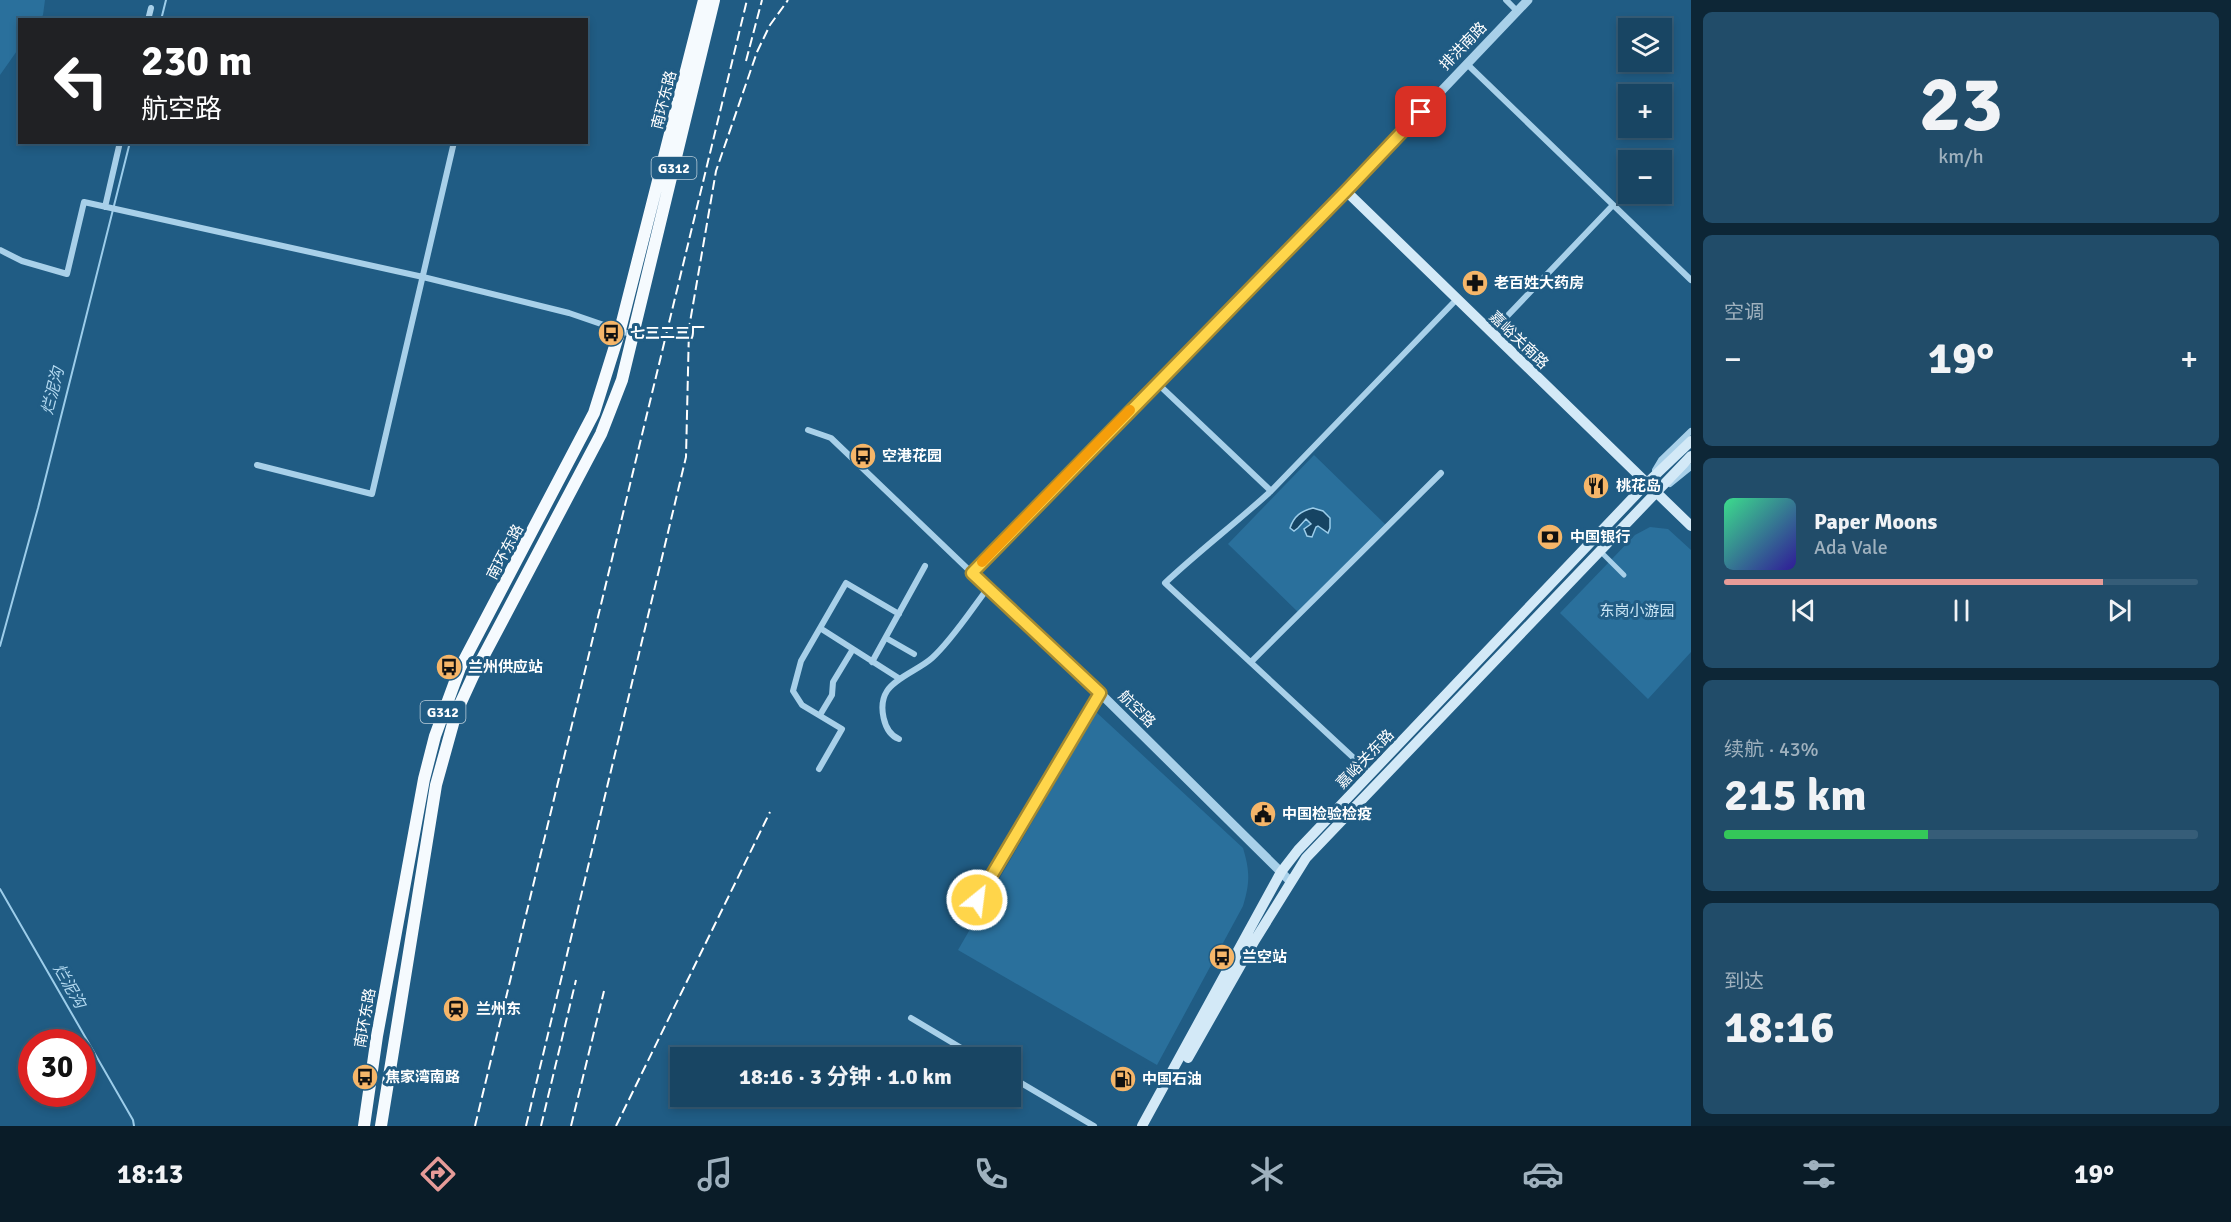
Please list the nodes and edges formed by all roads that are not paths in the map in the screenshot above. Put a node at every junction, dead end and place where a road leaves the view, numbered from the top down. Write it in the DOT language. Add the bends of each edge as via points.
graph roads {
  1 [pos="704,0"];
  2 [pos="714,0"];
  3 [pos="1506,0"];
  4 [pos="1528,0"];
  5 [pos="151,8"];
  6 [pos="1517,11"];
  7 [pos="148,18"];
  8 [pos="1467,64"];
  9 [pos="120,144"];
  10 [pos="454,144"];
  11 [pos="1346,191"];
  12 [pos="1613,205"];
  13 [pos="105,207"];
  14 [pos="0,250"];
  15 [pos="423,277"];
  16 [pos="1691,280"];
  17 [pos="1456,300"];
  18 [pos="620,330"];
  19 [pos="1491,333"];
  20 [pos="634,335"];
  21 [pos="1157,383"];
  22 [pos="808,430"];
  23 [pos="1691,430"];
  24 [pos="1691,441"];
  25 [pos="1691,456"];
  26 [pos="257,465"];
  27 [pos="1691,467"];
  28 [pos="1441,473"];
  29 [pos="1647,483"];
  30 [pos="1271,491"];
  31 [pos="1657,494"];
  32 [pos="1691,526"];
  33 [pos="1601,552"];
  34 [pos="925,566"];
  35 [pos="972,573"];
  36 [pos="1624,575"];
  37 [pos="988,588"];
  38 [pos="898,614"];
  39 [pos="820,628"];
  40 [pos="886,638"];
  41 [pos="853,649"];
  42 [pos="914,654"];
  43 [pos="872,662"];
  44 [pos="1251,662"];
  45 [pos="900,679"];
  46 [pos="1100,693"];
  47 [pos="820,715"];
  48 [pos="899,740"];
  49 [pos="819,770"];
  50 [pos="1371,774"];
  51 [pos="1281,872"];
  52 [pos="1290,881"];
  53 [pos="977,900"];
  54 [pos="911,1018"];
  55 [pos="377,1036"];
  56 [pos="394,1038"];
  57 [pos="960,1047"];
  58 [pos="1021,1083"];
  59 [pos="364,1126"];
  60 [pos="381,1126"];
  61 [pos="1094,1126"];
  62 [pos="1143,1126"];
  63 [pos="1151,1126"];
  1 -- 18 [label="highway, 南环东路 / G312"];
  2 -- 20 [label="highway, 南环东路 / G312"];
  3 -- 6 [label="street"];
  4 -- 6 [label="street, 排洪南路"];
  5 -- 7 [label="street"];
  6 -- 8 [label="street, 排洪南路"];
  8 -- 11 [label="street, 排洪南路"];
  8 -- 12 [label="street"];
  9 -- 13 [label="street"];
  10 -- 15 [label="street"];
  11 -- 17 [label="main road, 嘉峪关南路"];
  11 -- 21 [label="street, 排洪南路"];
  12 -- 16 [label="street"];
  12 -- 19 [label="street"];
  13 -- 14 [label="street" via="84,202 67,274"];
  13 -- 15 [label="street"];
  15 -- 18 [label="street" via="569,313"];
  15 -- 26 [label="street" via="372,494"];
  17 -- 19 [label="main road, 嘉峪关南路"];
  17 -- 30 [label="street"];
  18 -- 20 [label="street"];
  18 -- 55 [label="highway, 南环东路 / G312" via="594,413 460,668 444,710 424,779"];
  19 -- 29 [label="main road, 嘉峪关南路"];
  20 -- 56 [label="highway, 南环东路 / G312" via="601,434 456,713 436,785"];
  21 -- 30 [label="street"];
  21 -- 35 [label="street, 排洪南路"];
  22 -- 35 [label="street, 航空路" via="831,438"];
  23 -- 29 [label="street" via="1661,460"];
  24 -- 29 [label="main road, 嘉峪关东路"];
  25 -- 31 [label="main road, 嘉峪关东路"];
  27 -- 31 [label="street"];
  28 -- 44 [label="street"];
  29 -- 31 [label="main road, 嘉峪关南路"];
  29 -- 50 [label="main road, 嘉峪关东路"];
  30 -- 44 [label="street" via="1165,583"];
  31 -- 32 [label="main road, 嘉峪关南路"];
  31 -- 33 [label="main road, 嘉峪关东路"];
  33 -- 36 [label="street"];
  33 -- 52 [label="main road, 嘉峪关东路" via="1306,858"];
  34 -- 38 [label="street"];
  35 -- 37 [label="street, 航空路"];
  37 -- 45 [label="street" via="934,657"];
  37 -- 46 [label="street, 航空路"];
  38 -- 39 [label="street" via="846,583"];
  38 -- 40 [label="street"];
  39 -- 41 [label="street"];
  39 -- 47 [label="street" via="801,662 793,691 802,705"];
  40 -- 42 [label="street"];
  40 -- 43 [label="street"];
  41 -- 43 [label="street"];
  41 -- 47 [label="street" via="833,682 832,695"];
  43 -- 45 [label="street"];
  44 -- 50 [label="street"];
  45 -- 48 [label="street" via="888,689 882,706 889,732"];
  46 -- 51 [label="street, 航空路"];
  46 -- 53 [label="street"];
  47 -- 49 [label="street" via="842,729"];
  50 -- 51 [label="main road, 嘉峪关东路"];
  51 -- 52 [label="street, 航空路"];
  51 -- 62 [label="main road, 嘉峪关东路"];
  52 -- 63 [label="main road, 嘉峪关东路"];
  54 -- 57 [label="street"];
  55 -- 56 [label="highway"];
  55 -- 59 [label="highway, 南环东路 / G312"];
  56 -- 60 [label="highway, 南环东路 / G312"];
  58 -- 61 [label="street"];
}
